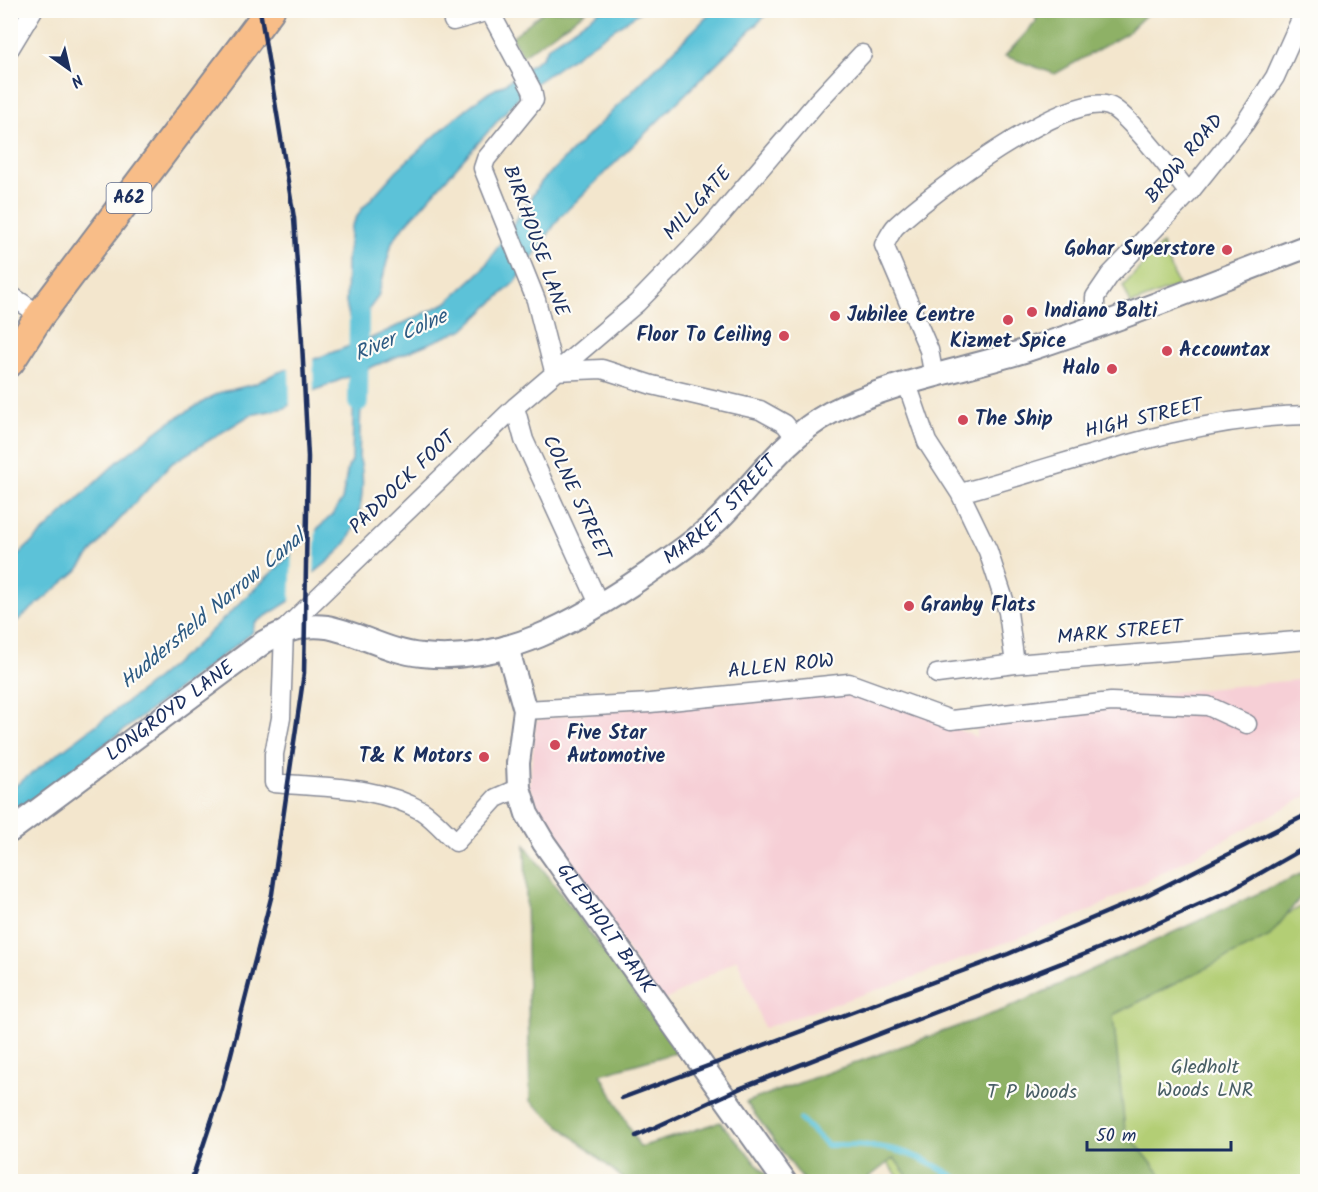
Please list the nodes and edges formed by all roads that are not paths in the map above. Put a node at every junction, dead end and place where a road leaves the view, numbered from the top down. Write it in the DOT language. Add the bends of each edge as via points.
graph roads {
  1 [pos="33,10"];
  2 [pos="270,10"];
  3 [pos="1305,10"];
  4 [pos="489,11"];
  5 [pos="453,21"];
  6 [pos="10,48"];
  7 [pos="862,54"];
  8 [pos="1189,193"];
  9 [pos="1308,246"];
  10 [pos="10,295"];
  11 [pos="40,315"];
  12 [pos="1095,328"];
  13 [pos="10,362"];
  14 [pos="554,371"];
  15 [pos="934,377"];
  16 [pos="907,384"];
  17 [pos="515,407"];
  18 [pos="1308,415"];
  19 [pos="796,438"];
  20 [pos="960,493"];
  21 [pos="600,606"];
  22 [pos="284,630"];
  23 [pos="342,630"];
  24 [pos="1308,640"];
  25 [pos="507,647"];
  26 [pos="1015,664"];
  27 [pos="937,674"];
  28 [pos="525,710"];
  29 [pos="1247,724"];
  30 [pos="519,788"];
  31 [pos="10,831"];
  32 [pos="785,1182"];
  1 -- 6 [label="street"];
  2 -- 11 [label="main road, A62"];
  3 -- 8 [label="street, BROW ROAD" via="1275,77 1245,123"];
  4 -- 5 [label="street"];
  4 -- 14 [label="street, BIRKHOUSE LANE" via="534,100 483,164 531,285"];
  7 -- 14 [label="street, MILLGATE" via="700,238 636,303"];
  8 -- 12 [label="street, BROW ROAD" via="1110,275 1095,297"];
  8 -- 15 [label="street" via="1125,118 1112,107 1097,103 1072,109 957,175 894,228 884,245 929,350"];
  9 -- 12 [label="street, MARKET STREET"];
  10 -- 11 [label="street"];
  11 -- 13 [label="main road, A62"];
  12 -- 15 [label="street, MARKET STREET"];
  14 -- 17 [label="street, PADDOCK FOOT"];
  14 -- 19 [label="street" via="602,369 760,410 785,424"];
  15 -- 16 [label="street, MARKET STREET"];
  16 -- 19 [label="street, MARKET STREET" via="831,413"];
  16 -- 20 [label="street" via="927,442"];
  17 -- 21 [label="street, COLNE STREET" via="524,440"];
  17 -- 22 [label="street, PADDOCK FOOT"];
  18 -- 20 [label="street, HIGH STREET" via="1214,426 1119,447"];
  19 -- 21 [label="street, MARKET STREET" via="710,527"];
  20 -- 26 [label="street" via="988,551 1008,612"];
  21 -- 25 [label="street, MARKET STREET" via="555,630"];
  22 -- 23 [label="street, LONGROYD LANE" via="312,625"];
  22 -- 30 [label="street" via="274,783 394,797 424,812 456,842 496,798"];
  22 -- 31 [label="street, LONGROYD LANE"];
  23 -- 25 [label="street, MARKET STREET" via="419,655 457,657"];
  24 -- 26 [label="street, MARK STREET"];
  25 -- 28 [label="street, GLEDHOLT BANK"];
  26 -- 27 [label="street, MARK STREET"];
  28 -- 29 [label="street, ALLEN ROW" via="650,703 849,682 951,720 1111,702 1208,706"];
  28 -- 30 [label="street, GLEDHOLT BANK"];
  30 -- 32 [label="street, GLEDHOLT BANK" via="527,814 544,843"];
}
